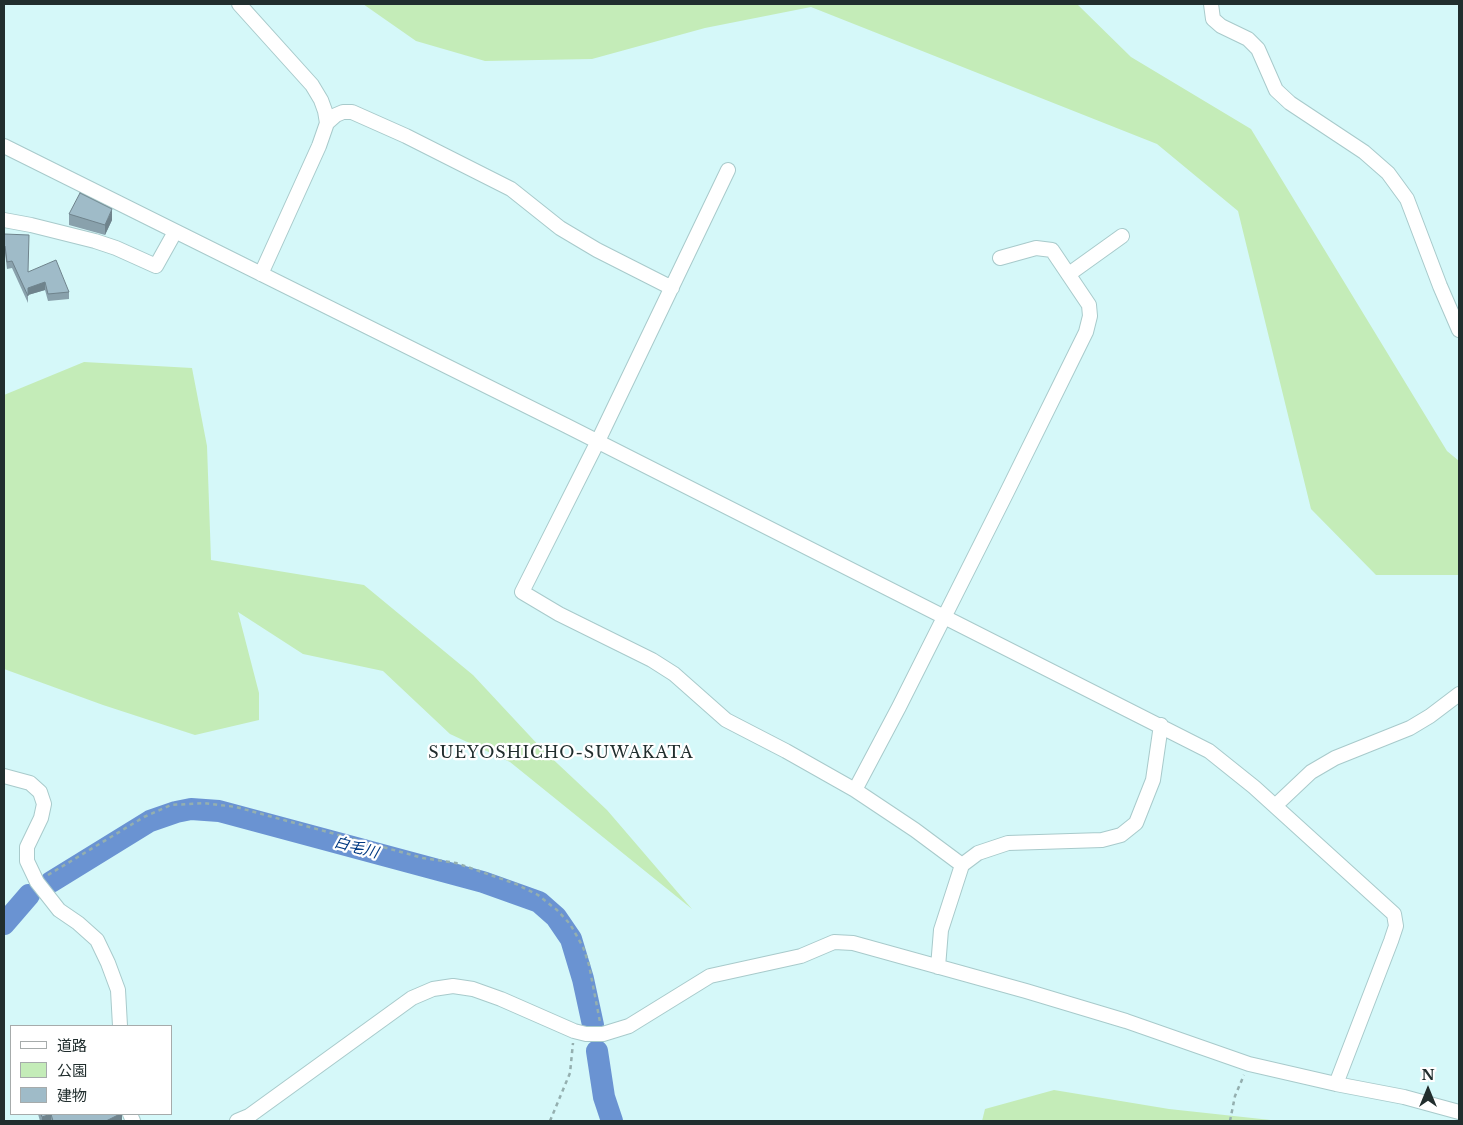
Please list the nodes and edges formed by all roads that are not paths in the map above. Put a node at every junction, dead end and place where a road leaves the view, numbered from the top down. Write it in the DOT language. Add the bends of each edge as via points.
graph roads {
  1 [pos="239,4"];
  2 [pos="1211,4"];
  3 [pos="327,124"];
  4 [pos="4,146"];
  5 [pos="728,170"];
  6 [pos="4,220"];
  7 [pos="175,232"];
  8 [pos="1122,236"];
  9 [pos="1000,258"];
  10 [pos="261,274"];
  11 [pos="1069,274"];
  12 [pos="672,288"];
  13 [pos="1459,330"];
  14 [pos="598,442"];
  15 [pos="944,617"];
  16 [pos="1459,694"];
  17 [pos="1161,725"];
  18 [pos="4,776"];
  19 [pos="855,790"];
  20 [pos="1275,806"];
  21 [pos="962,865"];
  22 [pos="938,967"];
  23 [pos="120,1025"];
  24 [pos="1336,1084"];
  25 [pos="1459,1112"];
  26 [pos="237,1121"];
  1 -- 3 [label="street" via="312,86 321,100"];
  2 -- 13 [label="street" via="1213,19 1248,39 1258,49 1276,90 1290,103 1364,152 1388,173 1407,199"];
  3 -- 10 [label="street"];
  3 -- 12 [label="street" via="336,115 352,112 406,136 511,189 567,233"];
  4 -- 7 [label="street"];
  5 -- 12 [label="street"];
  6 -- 7 [label="street" via="95,241 156,266"];
  7 -- 10 [label="street"];
  8 -- 11 [label="street"];
  9 -- 11 [label="street" via="1036,248 1052,250"];
  10 -- 14 [label="street"];
  11 -- 15 [label="street" via="1089,305 1086,332"];
  12 -- 14 [label="street"];
  14 -- 15 [label="street"];
  14 -- 19 [label="street" via="522,592 652,660 674,674 726,720"];
  15 -- 17 [label="street"];
  15 -- 19 [label="street"];
  16 -- 20 [label="street" via="1410,728 1335,758 1311,772"];
  17 -- 20 [label="street" via="1209,751"];
  17 -- 21 [label="street" via="1153,780 1136,822 1121,836 1102,840 1008,843 978,853"];
  18 -- 23 [label="street" via="30,783 40,792 44,804 27,846 27,861 37,882 59,910 97,940 118,990"];
  19 -- 21 [label="street"];
  20 -- 24 [label="street" via="1394,914 1396,926"];
  21 -- 22 [label="street" via="941,930"];
  22 -- 24 [label="street" via="1126,1021 1249,1064"];
  22 -- 26 [label="street" via="852,943 834,942 800,956 710,976 629,1026 603,1034 574,1031 473,989 453,986 433,989 412,998 249,1116"];
  24 -- 25 [label="street" via="1404,1096"];
}
